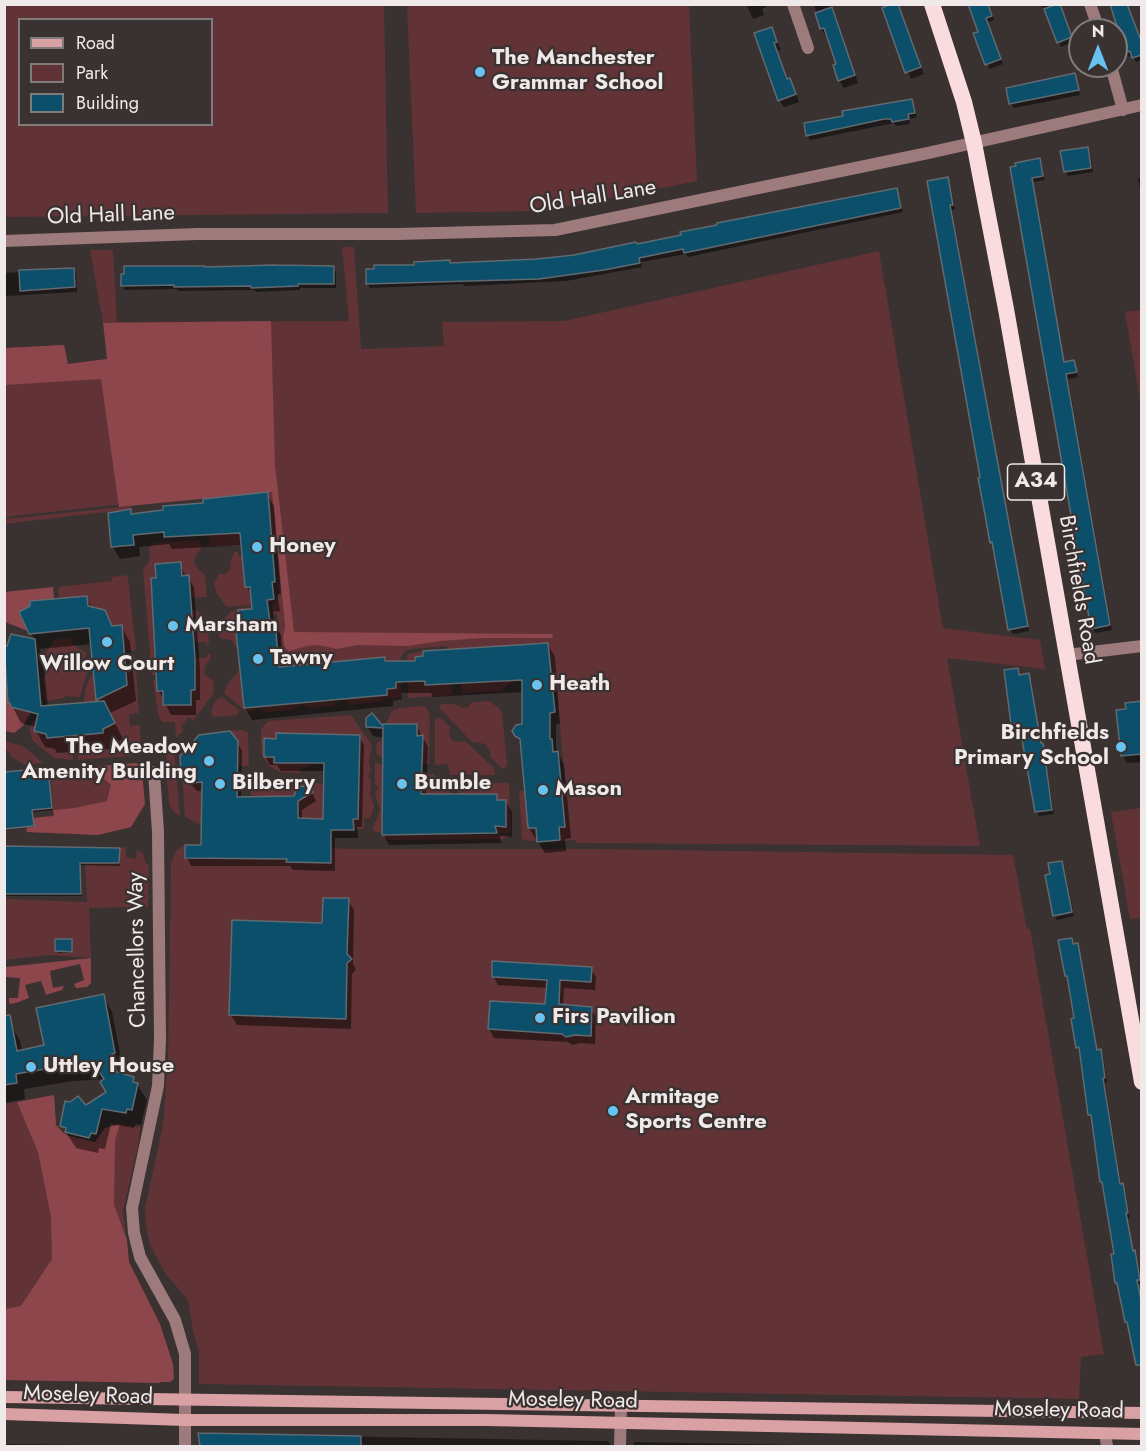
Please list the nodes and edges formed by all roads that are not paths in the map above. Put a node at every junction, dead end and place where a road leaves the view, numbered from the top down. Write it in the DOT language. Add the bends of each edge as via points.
graph roads {
  1 [pos="793,4"];
  2 [pos="932,4"];
  3 [pos="808,48"];
  4 [pos="1114,78"];
  5 [pos="1142,105"];
  6 [pos="1123,110"];
  7 [pos="974,142"];
  8 [pos="4,241"];
  9 [pos="1142,646"];
  10 [pos="1067,655"];
  11 [pos="154,772"];
  12 [pos="1142,1082"];
  13 [pos="4,1397"];
  14 [pos="185,1400"];
  15 [pos="621,1406"];
  16 [pos="1142,1413"];
  17 [pos="4,1414"];
  18 [pos="185,1420"];
  19 [pos="621,1422"];
  20 [pos="1142,1434"];
  21 [pos="1106,1440"];
  22 [pos="185,1446"];
  23 [pos="620,1446"];
  1 -- 3 [label="street"];
  2 -- 7 [label="highway, Birchfields Road / A34"];
  4 -- 6 [label="street"];
  5 -- 6 [label="street, Old Hall Lane"];
  6 -- 7 [label="street, Old Hall Lane"];
  7 -- 8 [label="street, Old Hall Lane" via="555,230 197,234"];
  7 -- 10 [label="highway, Birchfields Road / A34"];
  9 -- 10 [label="street"];
  10 -- 12 [label="highway, Birchfields Road / A34"];
  11 -- 14 [label="street, Chancellors Way" via="158,832 158,1086 132,1208 140,1257 179,1330 185,1354"];
  13 -- 14 [label="main road, Moseley Road"];
  14 -- 15 [label="main road, Moseley Road"];
  14 -- 18 [label="street, Chancellors Way"];
  15 -- 16 [label="main road, Moseley Road"];
  15 -- 19 [label="street"];
  17 -- 18 [label="main road, Moseley Road"];
  18 -- 19 [label="main road, Moseley Road"];
  18 -- 22 [label="street, Chancellors Way"];
  19 -- 21 [label="main road, Moseley Road"];
  19 -- 23 [label="street"];
  20 -- 21 [label="main road, Moseley Road"];
}
